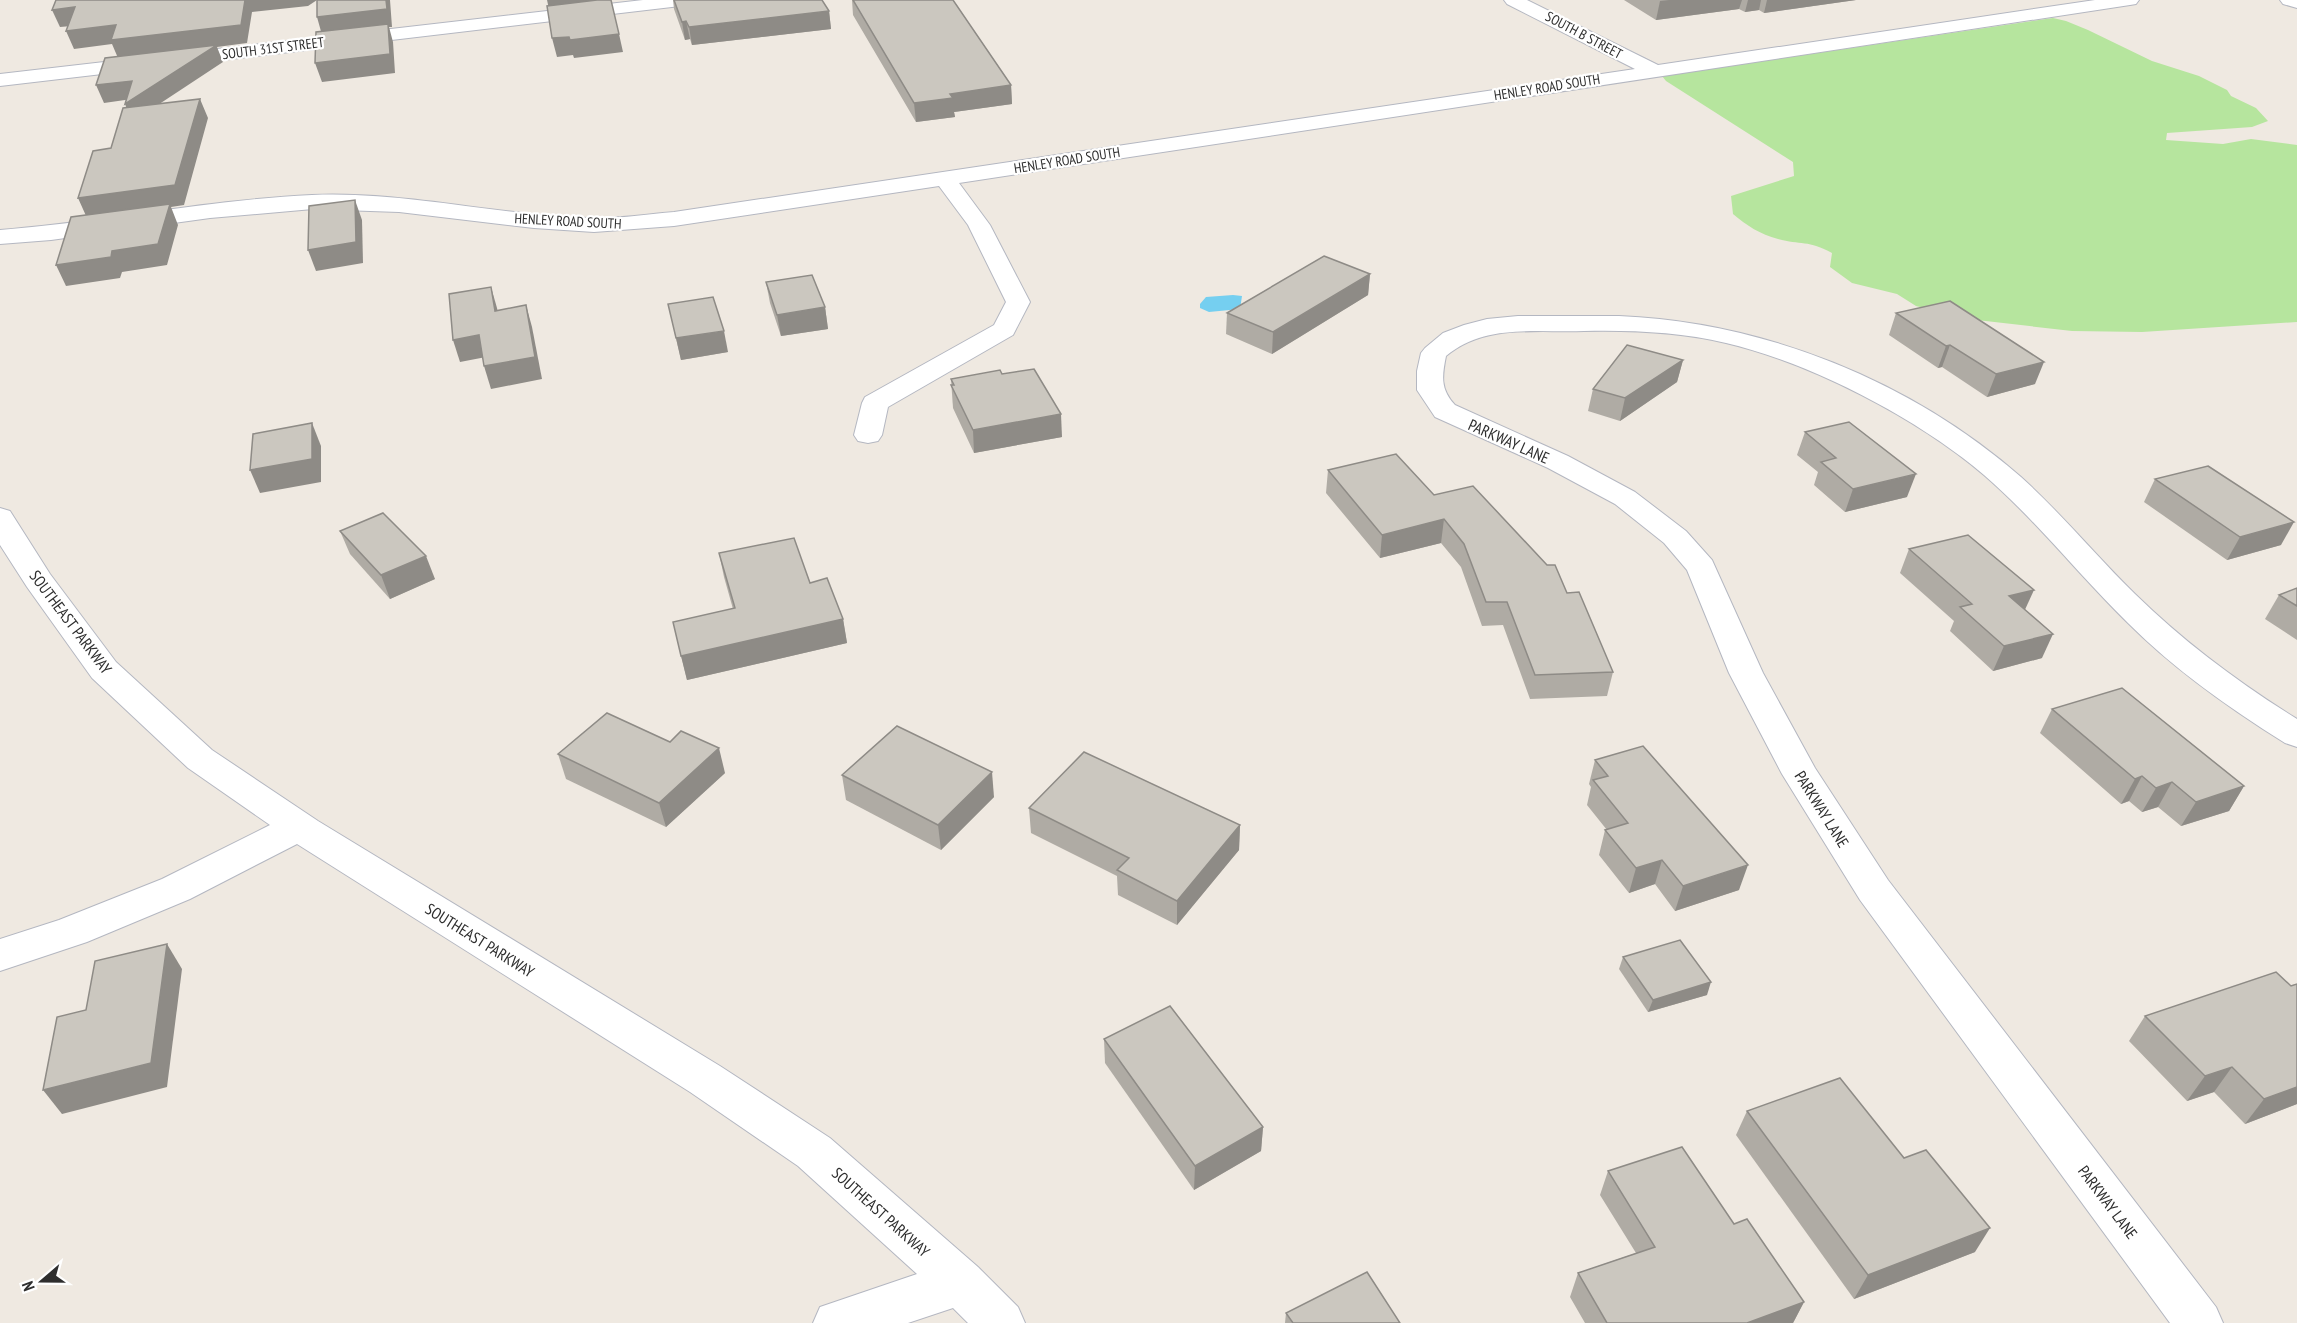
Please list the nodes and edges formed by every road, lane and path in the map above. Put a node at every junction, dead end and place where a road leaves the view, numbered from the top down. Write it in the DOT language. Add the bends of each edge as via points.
graph roads {
  1 [pos="688,0"];
  2 [pos="1513,0"];
  3 [pos="2130,0"];
  4 [pos="2289,0"];
  5 [pos="2297,3"];
  6 [pos="1654,70"];
  7 [pos="0,80"];
  8 [pos="945,178"];
  9 [pos="0,237"];
  10 [pos="868,435"];
  11 [pos="0,517"];
  12 [pos="2297,735"];
  13 [pos="298,827"];
  14 [pos="0,955"];
  15 [pos="961,1283"];
  16 [pos="837,1323"];
  17 [pos="1000,1323"];
  18 [pos="2199,1323"];
  1 -- 7 [label="street, SOUTH 31ST STREET"];
  2 -- 6 [label="street, SOUTH B STREET"];
  3 -- 6 [label="street, HENLEY ROAD SOUTH"];
  4 -- 5 [label="street"];
  6 -- 8 [label="street, HENLEY ROAD SOUTH"];
  8 -- 9 [label="street, HENLEY ROAD SOUTH" via="623,224 534,221 399,205 313,202"];
  8 -- 10 [label="street" via="979,225 1018,302 1004,330 875,403"];
  11 -- 13 [label="street, SOUTHEAST PARKWAY" via="38,580 104,670 200,759"];
  12 -- 18 [label="street, PARKWAY LANE" via="2208,675 2169,642 2063,535 1971,451 1912,414 1835,374 1744,340 1596,323 1482,329 1461,334 1434,353 1428,383 1432,397 1445,411 1558,462 1625,498 1676,537 1701,567 1756,693 1800,774 1874,890"];
  13 -- 14 [label="street" via="176,889 73,931"];
  13 -- 15 [label="street, SOUTHEAST PARKWAY" via="705,1079 814,1152"];
  15 -- 16 [label="street"];
  15 -- 17 [label="street, SOUTHEAST PARKWAY"];
}
